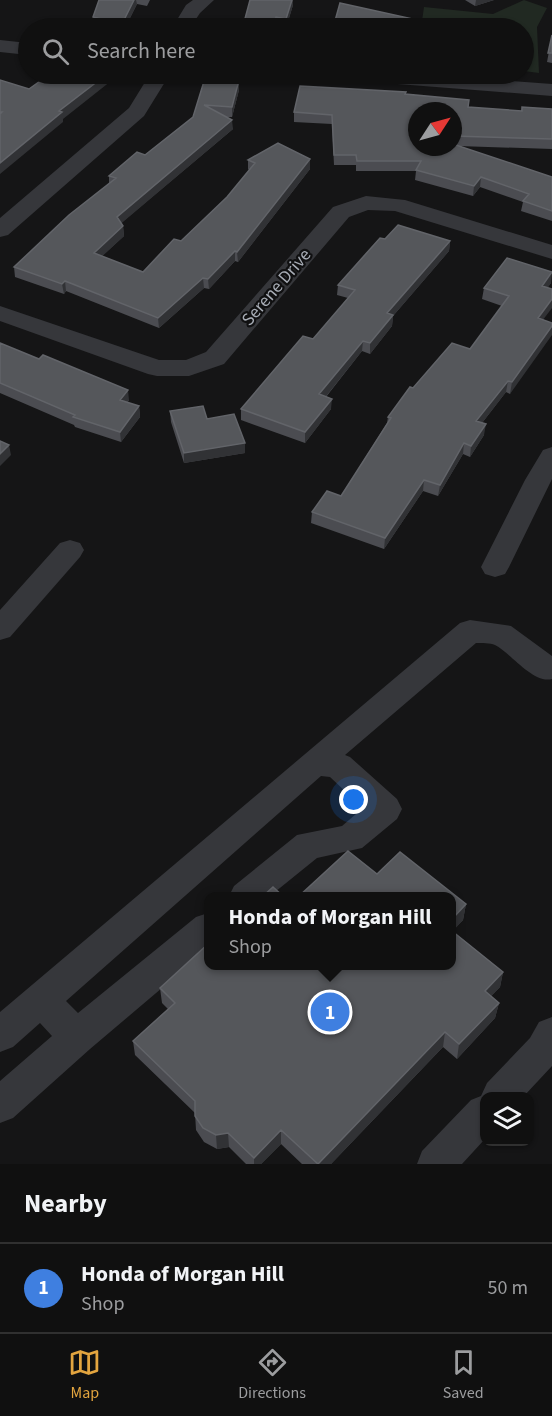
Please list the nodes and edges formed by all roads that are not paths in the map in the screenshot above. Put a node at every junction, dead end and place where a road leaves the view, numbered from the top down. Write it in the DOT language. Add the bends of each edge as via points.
graph roads {
  1 [pos="205,0"];
  2 [pos="187,18"];
  3 [pos="0,46"];
  4 [pos="18,48"];
  5 [pos="155,84"];
  6 [pos="475,84"];
  7 [pos="552,90"];
  8 [pos="0,230"];
  9 [pos="552,252"];
  10 [pos="0,313"];
  11 [pos="552,456"];
  12 [pos="70,550"];
  13 [pos="495,567"];
  14 [pos="0,629"];
  15 [pos="548,669"];
  16 [pos="315,762"];
  17 [pos="252,892"];
  18 [pos="204,931"];
  19 [pos="41,1000"];
  20 [pos="552,1034"];
  21 [pos="0,1035"];
  22 [pos="77,1037"];
  23 [pos="504,1092"];
  24 [pos="3,1097"];
  25 [pos="480,1117"];
  26 [pos="436,1164"];
  1 -- 2 [label="street"];
  3 -- 4 [label="street"];
  5 -- 8 [label="street" via="136,112"];
  6 -- 7 [label="street"];
  9 -- 10 [label="street, Serene Drive" via="397,205 366,203 341,212 215,358 189,369 157,368"];
  11 -- 13 [label="street"];
  12 -- 14 [label="street"];
  15 -- 16 [label="street" via="501,634 471,631"];
  16 -- 17 [label="street" via="339,766 386,809 350,838 309,845"];
  16 -- 19 [label="street"];
  18 -- 22 [label="street"];
  19 -- 21 [label="street"];
  19 -- 22 [label="street"];
  20 -- 23 [label="street" via="543,1050"];
  22 -- 24 [label="street"];
  25 -- 26 [label="street"];
}
